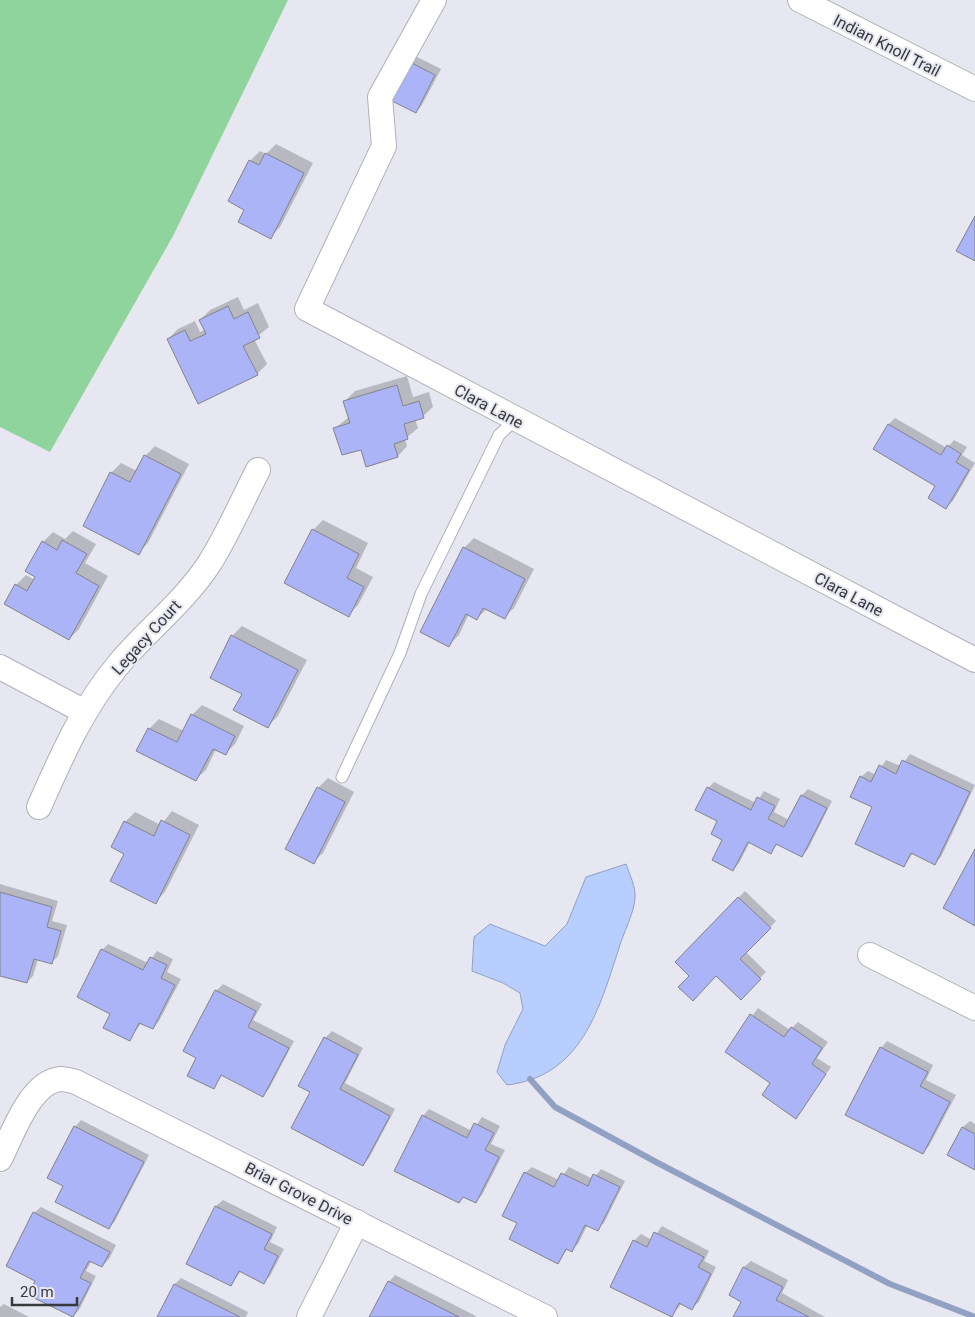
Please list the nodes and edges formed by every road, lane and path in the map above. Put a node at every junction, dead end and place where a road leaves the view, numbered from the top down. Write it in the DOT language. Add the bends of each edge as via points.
graph roads {
  1 [pos="434,0"];
  2 [pos="800,0"];
  3 [pos="975,90"];
  4 [pos="515,420"];
  5 [pos="258,470"];
  6 [pos="975,660"];
  7 [pos="0,667"];
  8 [pos="85,712"];
  9 [pos="342,777"];
  10 [pos="39,807"];
  11 [pos="870,955"];
  12 [pos="975,1008"];
  13 [pos="0,1159"];
  14 [pos="357,1222"];
  15 [pos="309,1317"];
  16 [pos="544,1317"];
  1 -- 4 [label="street, Clara Lane" via="380,97 384,146 306,309"];
  2 -- 3 [label="street, Indian Knoll Trail"];
  4 -- 6 [label="street, Clara Lane"];
  4 -- 9 [label="lane" via="498,435 421,594 400,652"];
  5 -- 8 [label="street, Legacy Court" via="209,564 177,604 118,665"];
  7 -- 8 [label="street"];
  8 -- 10 [label="street, Legacy Court"];
  11 -- 12 [label="street"];
  13 -- 14 [label="street, Briar Grove Drive" via="32,1097 50,1082 61,1079 76,1082"];
  14 -- 15 [label="street"];
  14 -- 16 [label="street, Briar Grove Drive"];
}
